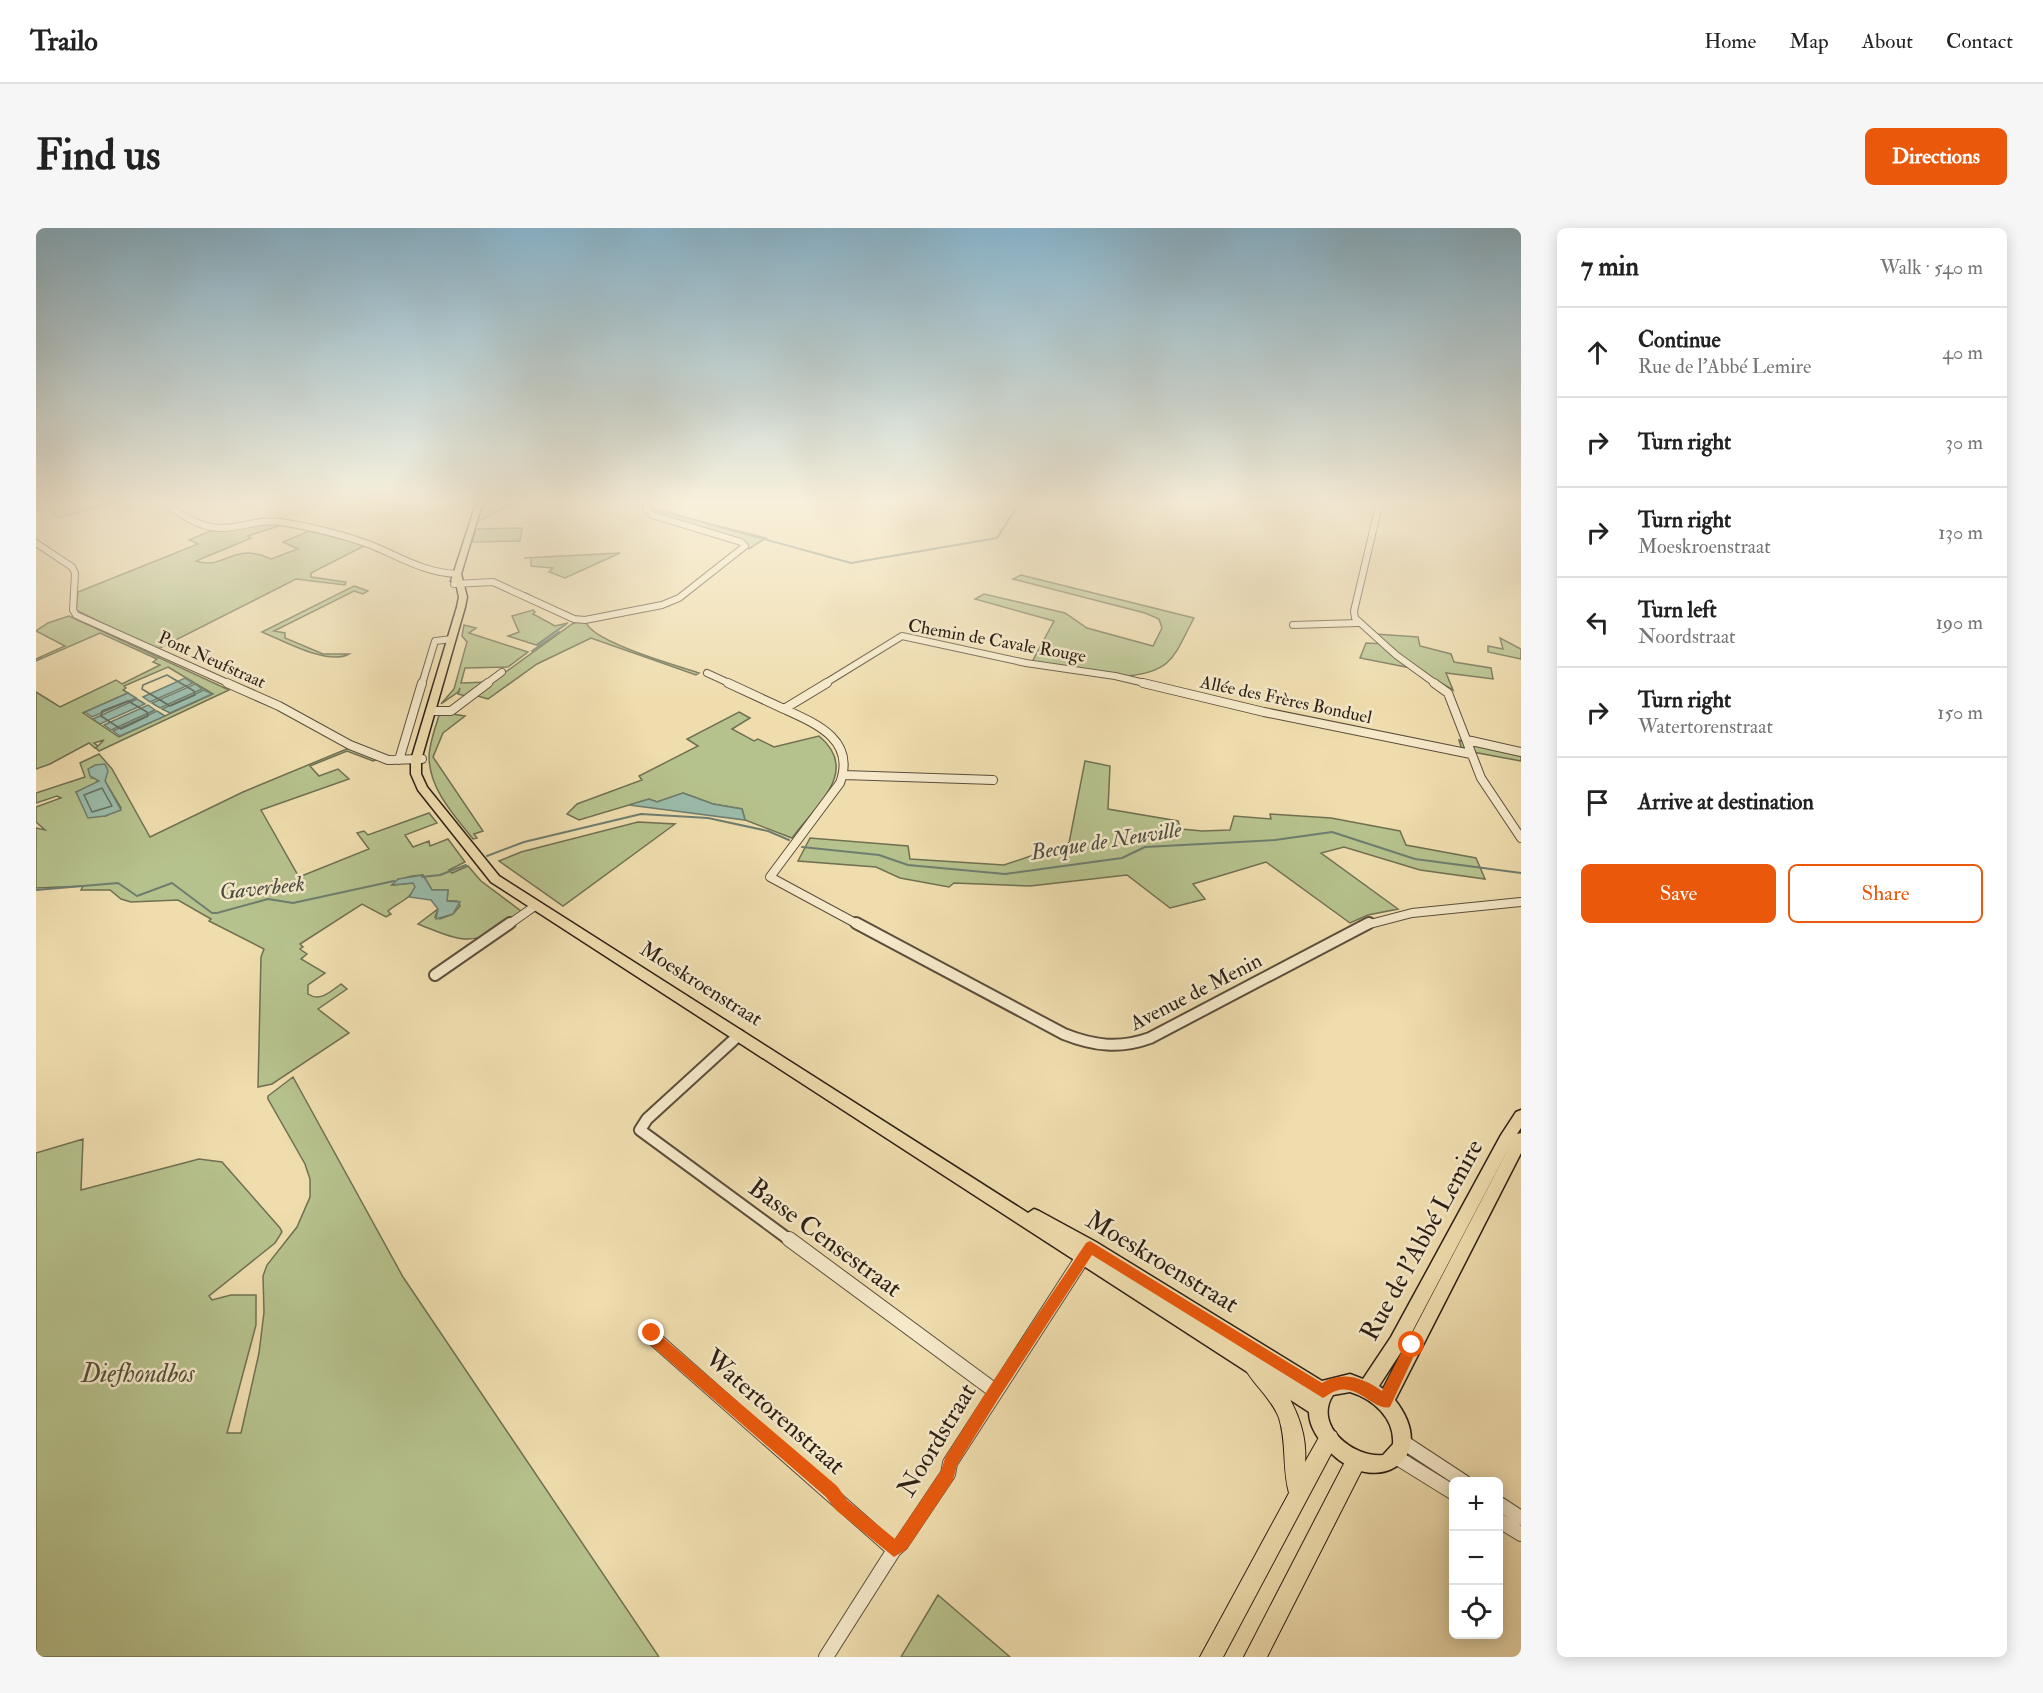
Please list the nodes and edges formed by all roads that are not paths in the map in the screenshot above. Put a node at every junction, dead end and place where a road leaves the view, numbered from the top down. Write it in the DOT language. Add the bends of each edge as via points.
graph roads {
  1 [pos="72,568"];
  2 [pos="427,568"];
  3 [pos="460,568"];
  4 [pos="717,568"];
  5 [pos="1364,568"];
  6 [pos="458,574"];
  7 [pos="457,584"];
  8 [pos="1358,623"];
  9 [pos="1293,625"];
  10 [pos="452,639"];
  11 [pos="502,672"];
  12 [pos="707,673"];
  13 [pos="1094,673"];
  14 [pos="784,709"];
  15 [pos="431,711"];
  16 [pos="1467,740"];
  17 [pos="1521,752"];
  18 [pos="1471,754"];
  19 [pos="399,760"];
  20 [pos="419,760"];
  21 [pos="844,775"];
  22 [pos="993,780"];
  23 [pos="1521,838"];
  24 [pos="1521,902"];
  25 [pos="535,906"];
  26 [pos="435,975"];
  27 [pos="739,1035"];
  28 [pos="1521,1116"];
  29 [pos="1521,1139"];
  30 [pos="1087,1252"];
  31 [pos="652,1333"];
  32 [pos="1252,1363"];
  33 [pos="1367,1389"];
  34 [pos="995,1391"];
  35 [pos="1320,1399"];
  36 [pos="1384,1402"];
  37 [pos="1329,1439"];
  38 [pos="1399,1450"];
  39 [pos="1356,1461"];
  40 [pos="1454,1477"];
  41 [pos="1449,1489"];
  42 [pos="1299,1493"];
  43 [pos="1503,1506"];
  44 [pos="1521,1518"];
  45 [pos="1503,1523"];
  46 [pos="1521,1534"];
  47 [pos="894,1550"];
  48 [pos="826,1657"];
  49 [pos="1211,1657"];
  50 [pos="1255,1657"];
  1 -- 19 [label="street, Pont Neufstraat" via="76,615 279,706 350,745 388,760"];
  2 -- 6 [label="street"];
  3 -- 6 [label="main road"];
  4 -- 7 [label="street" via="679,598 662,605 585,620 574,620 493,582"];
  5 -- 8 [label="street" via="1354,611"];
  6 -- 7 [label="main road"];
  7 -- 10 [label="main road" via="461,608"];
  8 -- 9 [label="street"];
  8 -- 16 [label="street" via="1446,690"];
  10 -- 15 [label="main road"];
  10 -- 19 [label="street" via="435,641"];
  11 -- 15 [label="street" via="452,711"];
  12 -- 14 [label="street"];
  13 -- 14 [label="street, Chemin de Cavale Rouge" via="1026,663 902,636"];
  13 -- 18 [label="street, Allée des Frères Bonduel"];
  14 -- 21 [label="street" via="834,738 843,753"];
  15 -- 20 [label="main road"];
  16 -- 17 [label="street"];
  16 -- 18 [label="street"];
  18 -- 23 [label="street" via="1491,797"];
  19 -- 20 [label="street, Pont Neufstraat"];
  20 -- 25 [label="main road, Moeskroenstraat" via="419,783 488,872"];
  21 -- 22 [label="street"];
  21 -- 24 [label="street, Avenue de Menin" via="771,878 1064,1034 1091,1044 1125,1046 1150,1038 1373,921"];
  25 -- 26 [label="street"];
  25 -- 27 [label="main road, Moeskroenstraat"];
  27 -- 30 [label="main road, Moeskroenstraat"];
  27 -- 34 [label="street, Basse Censestraat" via="647,1119 640,1130"];
  28 -- 33 [label="main road, Rue de l'Abbé Lemire" via="1397,1343"];
  29 -- 36 [label="main road, Rue de l'Abbé Lemire"];
  30 -- 32 [label="main road, Moeskroenstraat"];
  30 -- 34 [label="street, Noordstraat"];
  30 -- 35 [label="main road, Moeskroenstraat"];
  31 -- 47 [label="street, Watertorenstraat"];
  32 -- 35 [label="main road, Moeskroenstraat"];
  32 -- 42 [label="highway" via="1277,1394 1288,1416 1296,1450 1294,1473"];
  33 -- 35 [label="main road" via="1341,1383"];
  33 -- 36 [label="main road"];
  34 -- 47 [label="street, Noordstraat" via="950,1463 948,1474"];
  35 -- 37 [label="main road" via="1320,1423"];
  36 -- 38 [label="main road" via="1398,1422"];
  37 -- 39 [label="main road"];
  37 -- 42 [label="highway"];
  38 -- 39 [label="main road" via="1379,1465"];
  38 -- 40 [label="street"];
  38 -- 41 [label="street"];
  39 -- 50 [label="highway"];
  42 -- 49 [label="highway"];
  43 -- 44 [label="street"];
  45 -- 46 [label="street"];
  47 -- 48 [label="street, Noordstraat"];
}
